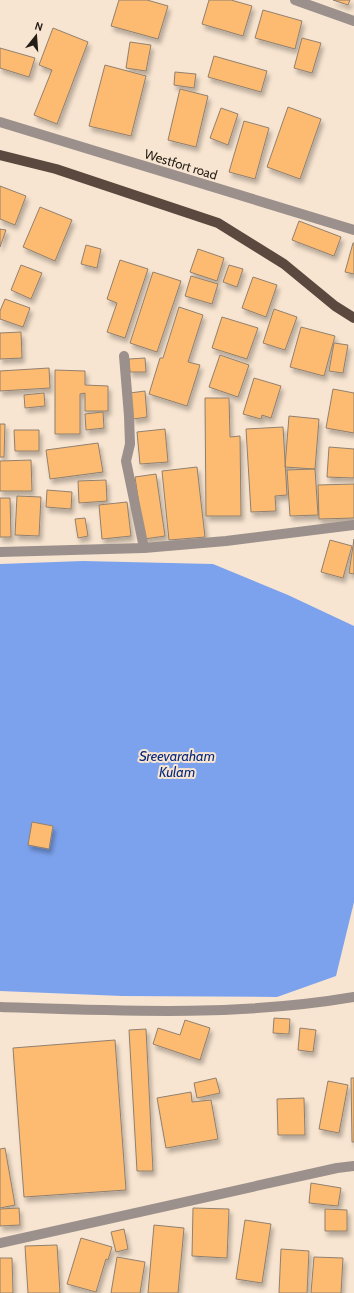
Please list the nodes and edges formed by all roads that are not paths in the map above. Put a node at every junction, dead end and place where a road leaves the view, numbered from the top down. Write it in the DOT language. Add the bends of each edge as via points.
graph roads {
  1 [pos="294,0"];
  2 [pos="354,21"];
  3 [pos="0,122"];
  4 [pos="0,155"];
  5 [pos="354,230"];
  6 [pos="354,318"];
  7 [pos="124,356"];
  8 [pos="354,525"];
  9 [pos="144,548"];
  10 [pos="0,552"];
  11 [pos="354,997"];
  12 [pos="0,1007"];
  13 [pos="354,1166"];
  14 [pos="0,1243"];
  1 -- 2 [label="street"];
  3 -- 5 [label="street, Westfort road"];
  4 -- 6 [label="main road" via="56,170 218,223 284,264 335,306"];
  7 -- 9 [label="street" via="130,444 126,461"];
  8 -- 9 [label="street" via="226,542"];
  9 -- 10 [label="street"];
  11 -- 12 [label="street" via="305,1006 168,1012"];
  13 -- 14 [label="street"];
}
